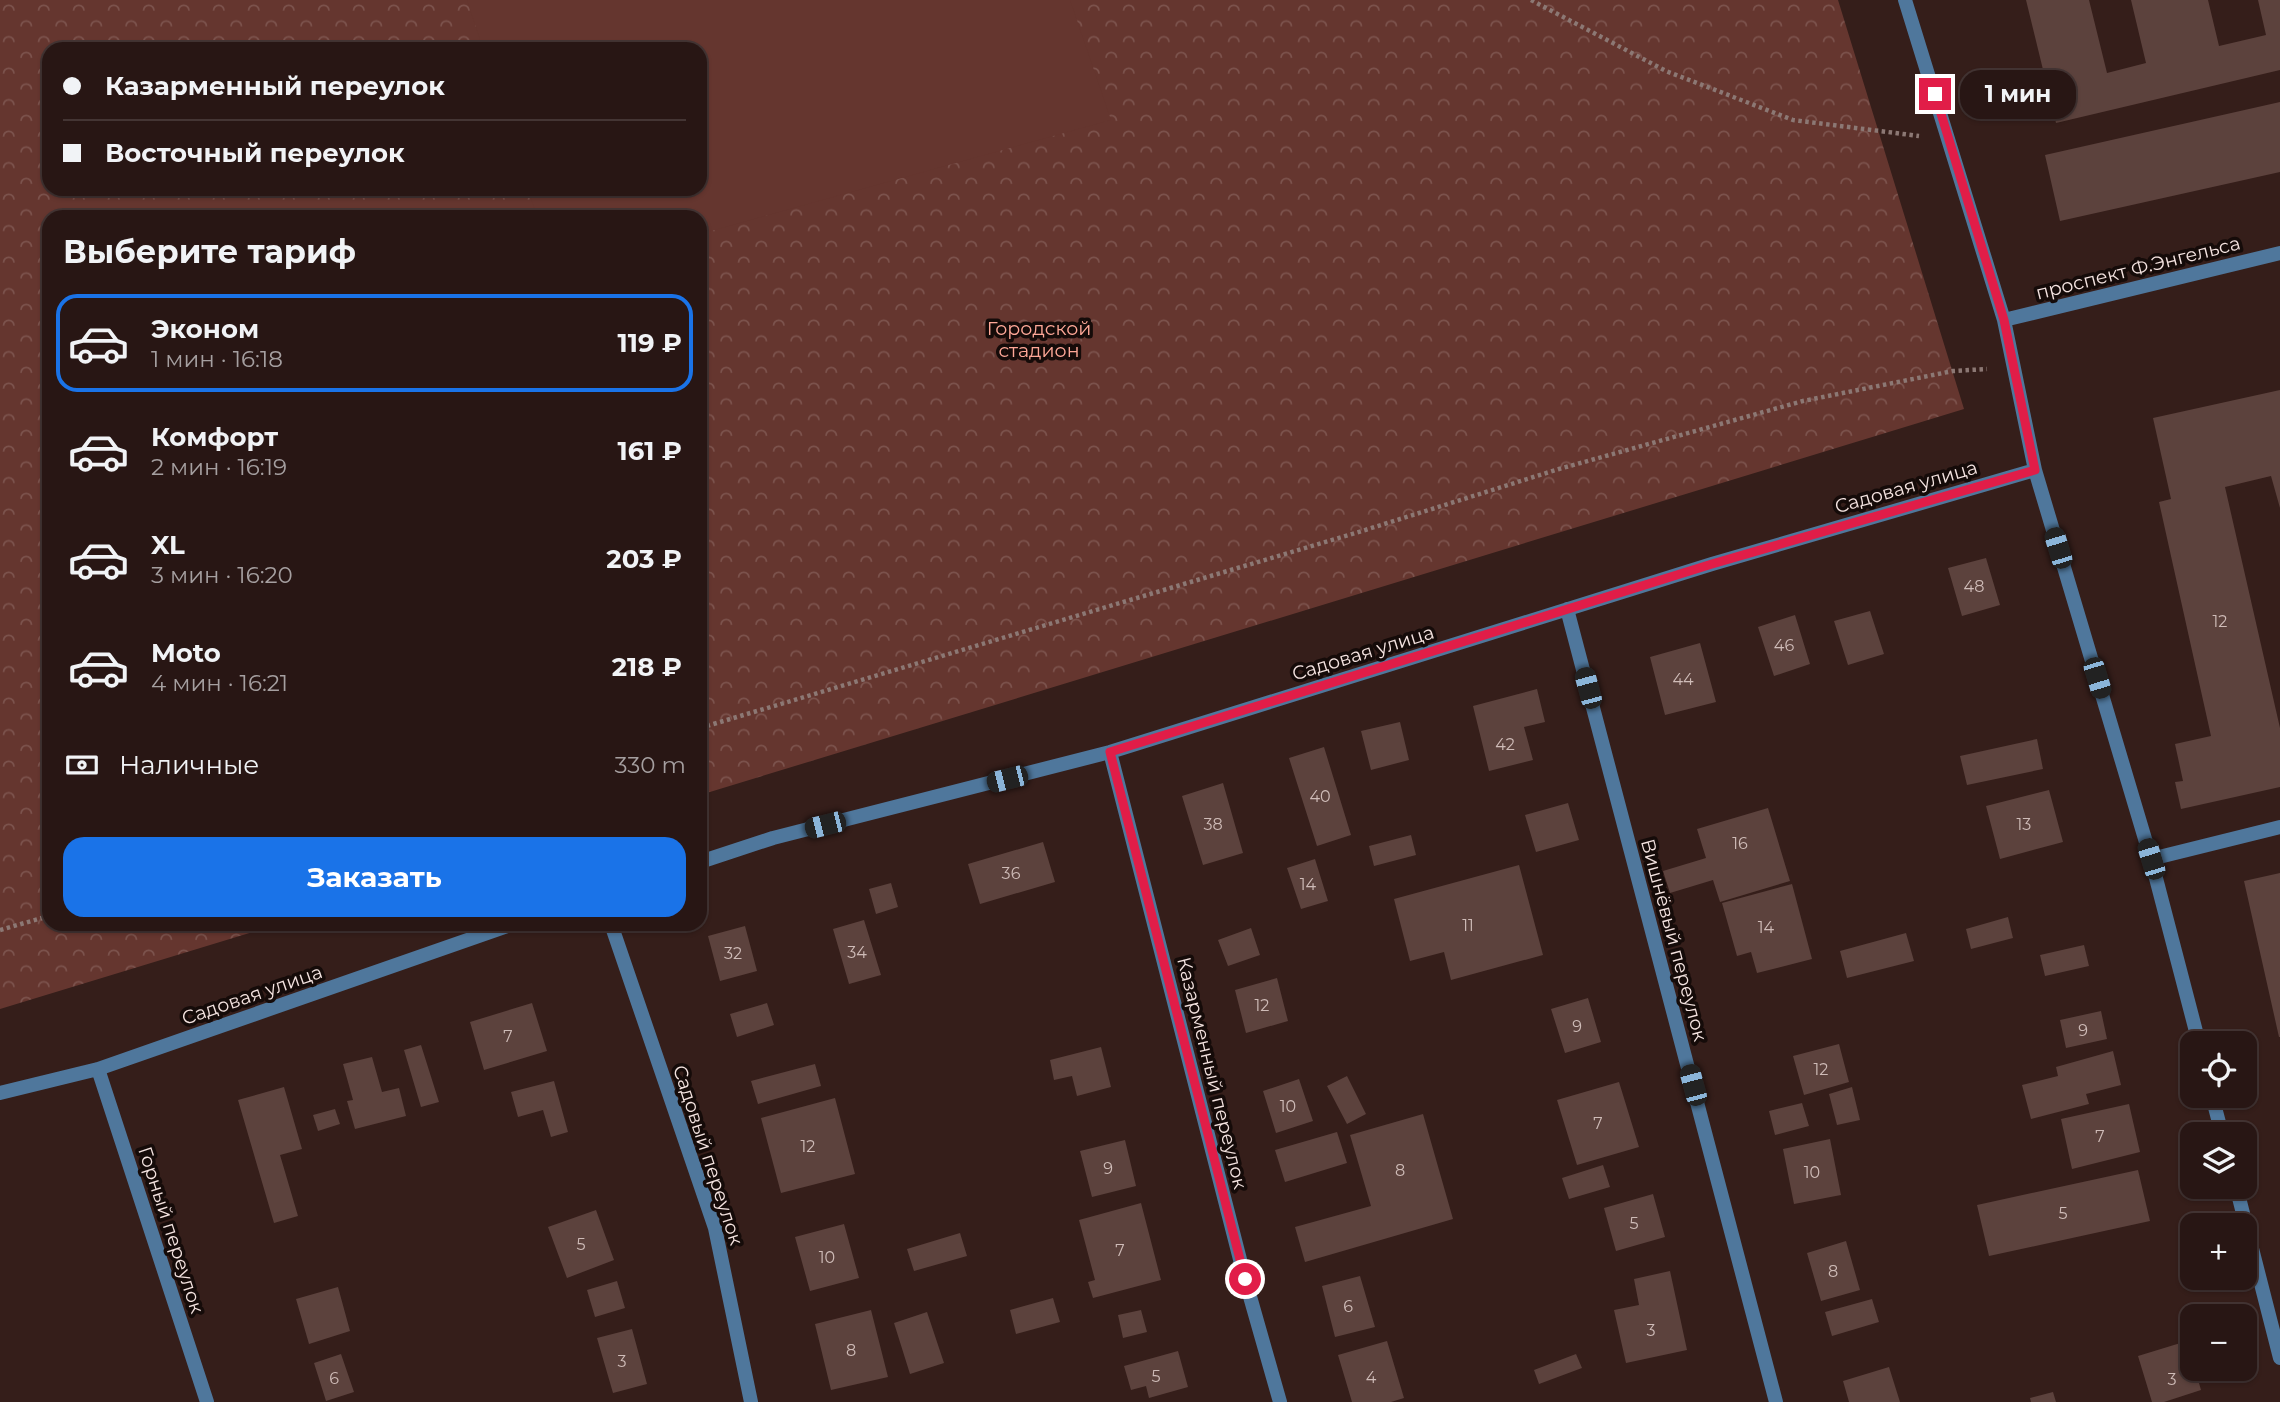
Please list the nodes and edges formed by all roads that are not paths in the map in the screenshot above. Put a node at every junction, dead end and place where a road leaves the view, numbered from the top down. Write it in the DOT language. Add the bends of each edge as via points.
graph roads {
  1 [pos="1905,0"];
  2 [pos="2280,253"];
  3 [pos="2004,320"];
  4 [pos="2035,470"];
  5 [pos="1567,609"];
  6 [pos="1110,752"];
  7 [pos="2280,827"];
  8 [pos="2151,859"];
  9 [pos="707,860"];
  10 [pos="493,931"];
  11 [pos="613,931"];
  12 [pos="2196,1031"];
  13 [pos="98,1069"];
  14 [pos="0,1093"];
  15 [pos="2239,1199"];
  16 [pos="2280,1359"];
  17 [pos="207,1402"];
  18 [pos="751,1402"];
  19 [pos="1280,1402"];
  20 [pos="1776,1402"];
  1 -- 3 [label="street"];
  2 -- 3 [label="street, проспект Ф.Энгельса"];
  3 -- 4 [label="street"];
  4 -- 5 [label="street, Садовая улица"];
  4 -- 8 [label="street"];
  5 -- 6 [label="street, Садовая улица"];
  5 -- 20 [label="street, Вишнёвый переулок"];
  6 -- 9 [label="street, Садовая улица" via="773,838"];
  6 -- 19 [label="street, Казарменный переулок"];
  7 -- 8 [label="street"];
  8 -- 12 [label="street"];
  10 -- 13 [label="street, Садовая улица"];
  11 -- 18 [label="street, Садовый переулок" via="715,1228"];
  13 -- 14 [label="street, Садовая улица"];
  13 -- 17 [label="street, Горный переулок"];
  15 -- 16 [label="street"];
}
